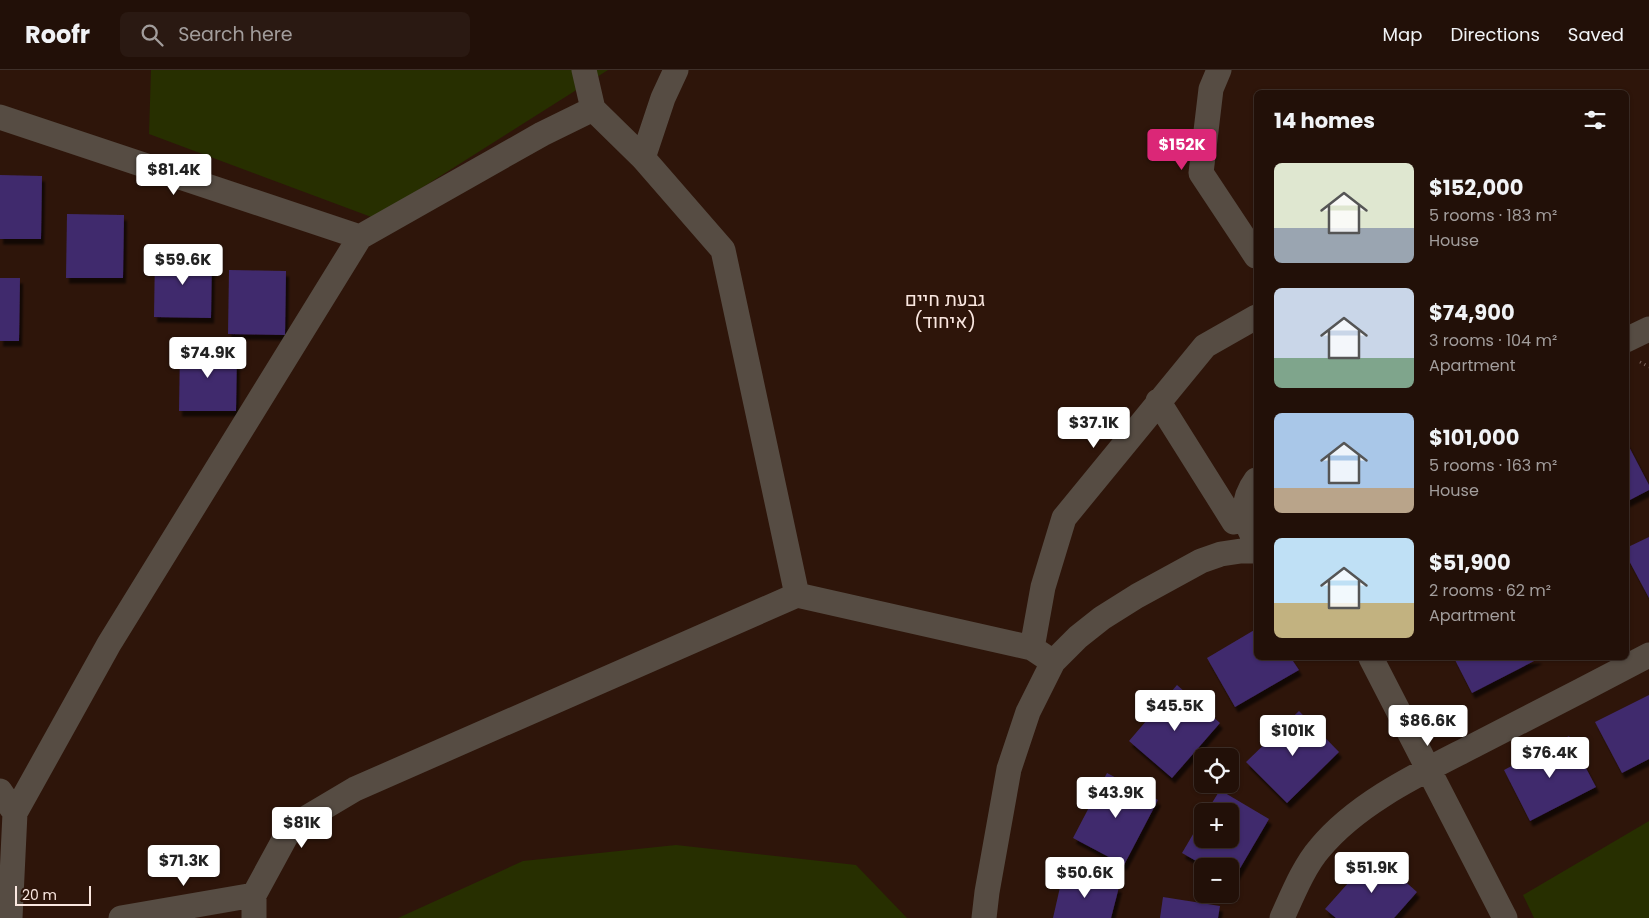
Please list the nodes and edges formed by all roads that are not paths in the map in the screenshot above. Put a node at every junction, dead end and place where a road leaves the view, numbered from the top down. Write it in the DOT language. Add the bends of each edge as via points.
graph roads {
  1 [pos="584,70"];
  2 [pos="676,70"];
  3 [pos="1219,70"];
  4 [pos="593,109"];
  5 [pos="0,116"];
  6 [pos="643,158"];
  7 [pos="360,237"];
  8 [pos="1254,253"];
  9 [pos="1254,318"];
  10 [pos="1649,329"];
  11 [pos="1629,339"];
  12 [pos="1158,401"];
  13 [pos="1254,483"];
  14 [pos="1240,513"];
  15 [pos="1254,537"];
  16 [pos="1254,551"];
  17 [pos="1202,561"];
  18 [pos="797,595"];
  19 [pos="1032,648"];
  20 [pos="1649,655"];
  21 [pos="1372,660"];
  22 [pos="1053,662"];
  23 [pos="1429,769"];
  24 [pos="0,791"];
  25 [pos="15,814"];
  26 [pos="254,906"];
  27 [pos="10,918"];
  28 [pos="120,918"];
  29 [pos="984,918"];
  30 [pos="1282,918"];
  31 [pos="1506,918"];
  1 -- 4 [label="street"];
  2 -- 6 [label="street"];
  3 -- 8 [label="street" via="1211,89 1202,173"];
  4 -- 6 [label="street"];
  4 -- 7 [label="street" via="542,134"];
  5 -- 7 [label="street"];
  6 -- 18 [label="street" via="723,250"];
  7 -- 25 [label="street" via="109,644"];
  9 -- 12 [label="street" via="1205,346"];
  10 -- 11 [label="street"];
  12 -- 14 [label="street"];
  12 -- 19 [label="street" via="1064,518 1043,587"];
  13 -- 14 [label="street"];
  14 -- 15 [label="street"];
  14 -- 17 [label="street"];
  16 -- 17 [label="street" via="1221,554"];
  17 -- 22 [label="street" via="1102,618"];
  18 -- 19 [label="street"];
  18 -- 26 [label="street" via="355,789 291,827"];
  19 -- 22 [label="street"];
  20 -- 23 [label="street"];
  21 -- 23 [label="street"];
  22 -- 29 [label="street" via="1028,712 1009,769"];
  23 -- 30 [label="street" via="1346,820 1319,849"];
  23 -- 31 [label="street"];
  24 -- 25 [label="street"];
  25 -- 27 [label="street"];
  26 -- 28 [label="street"];
}
